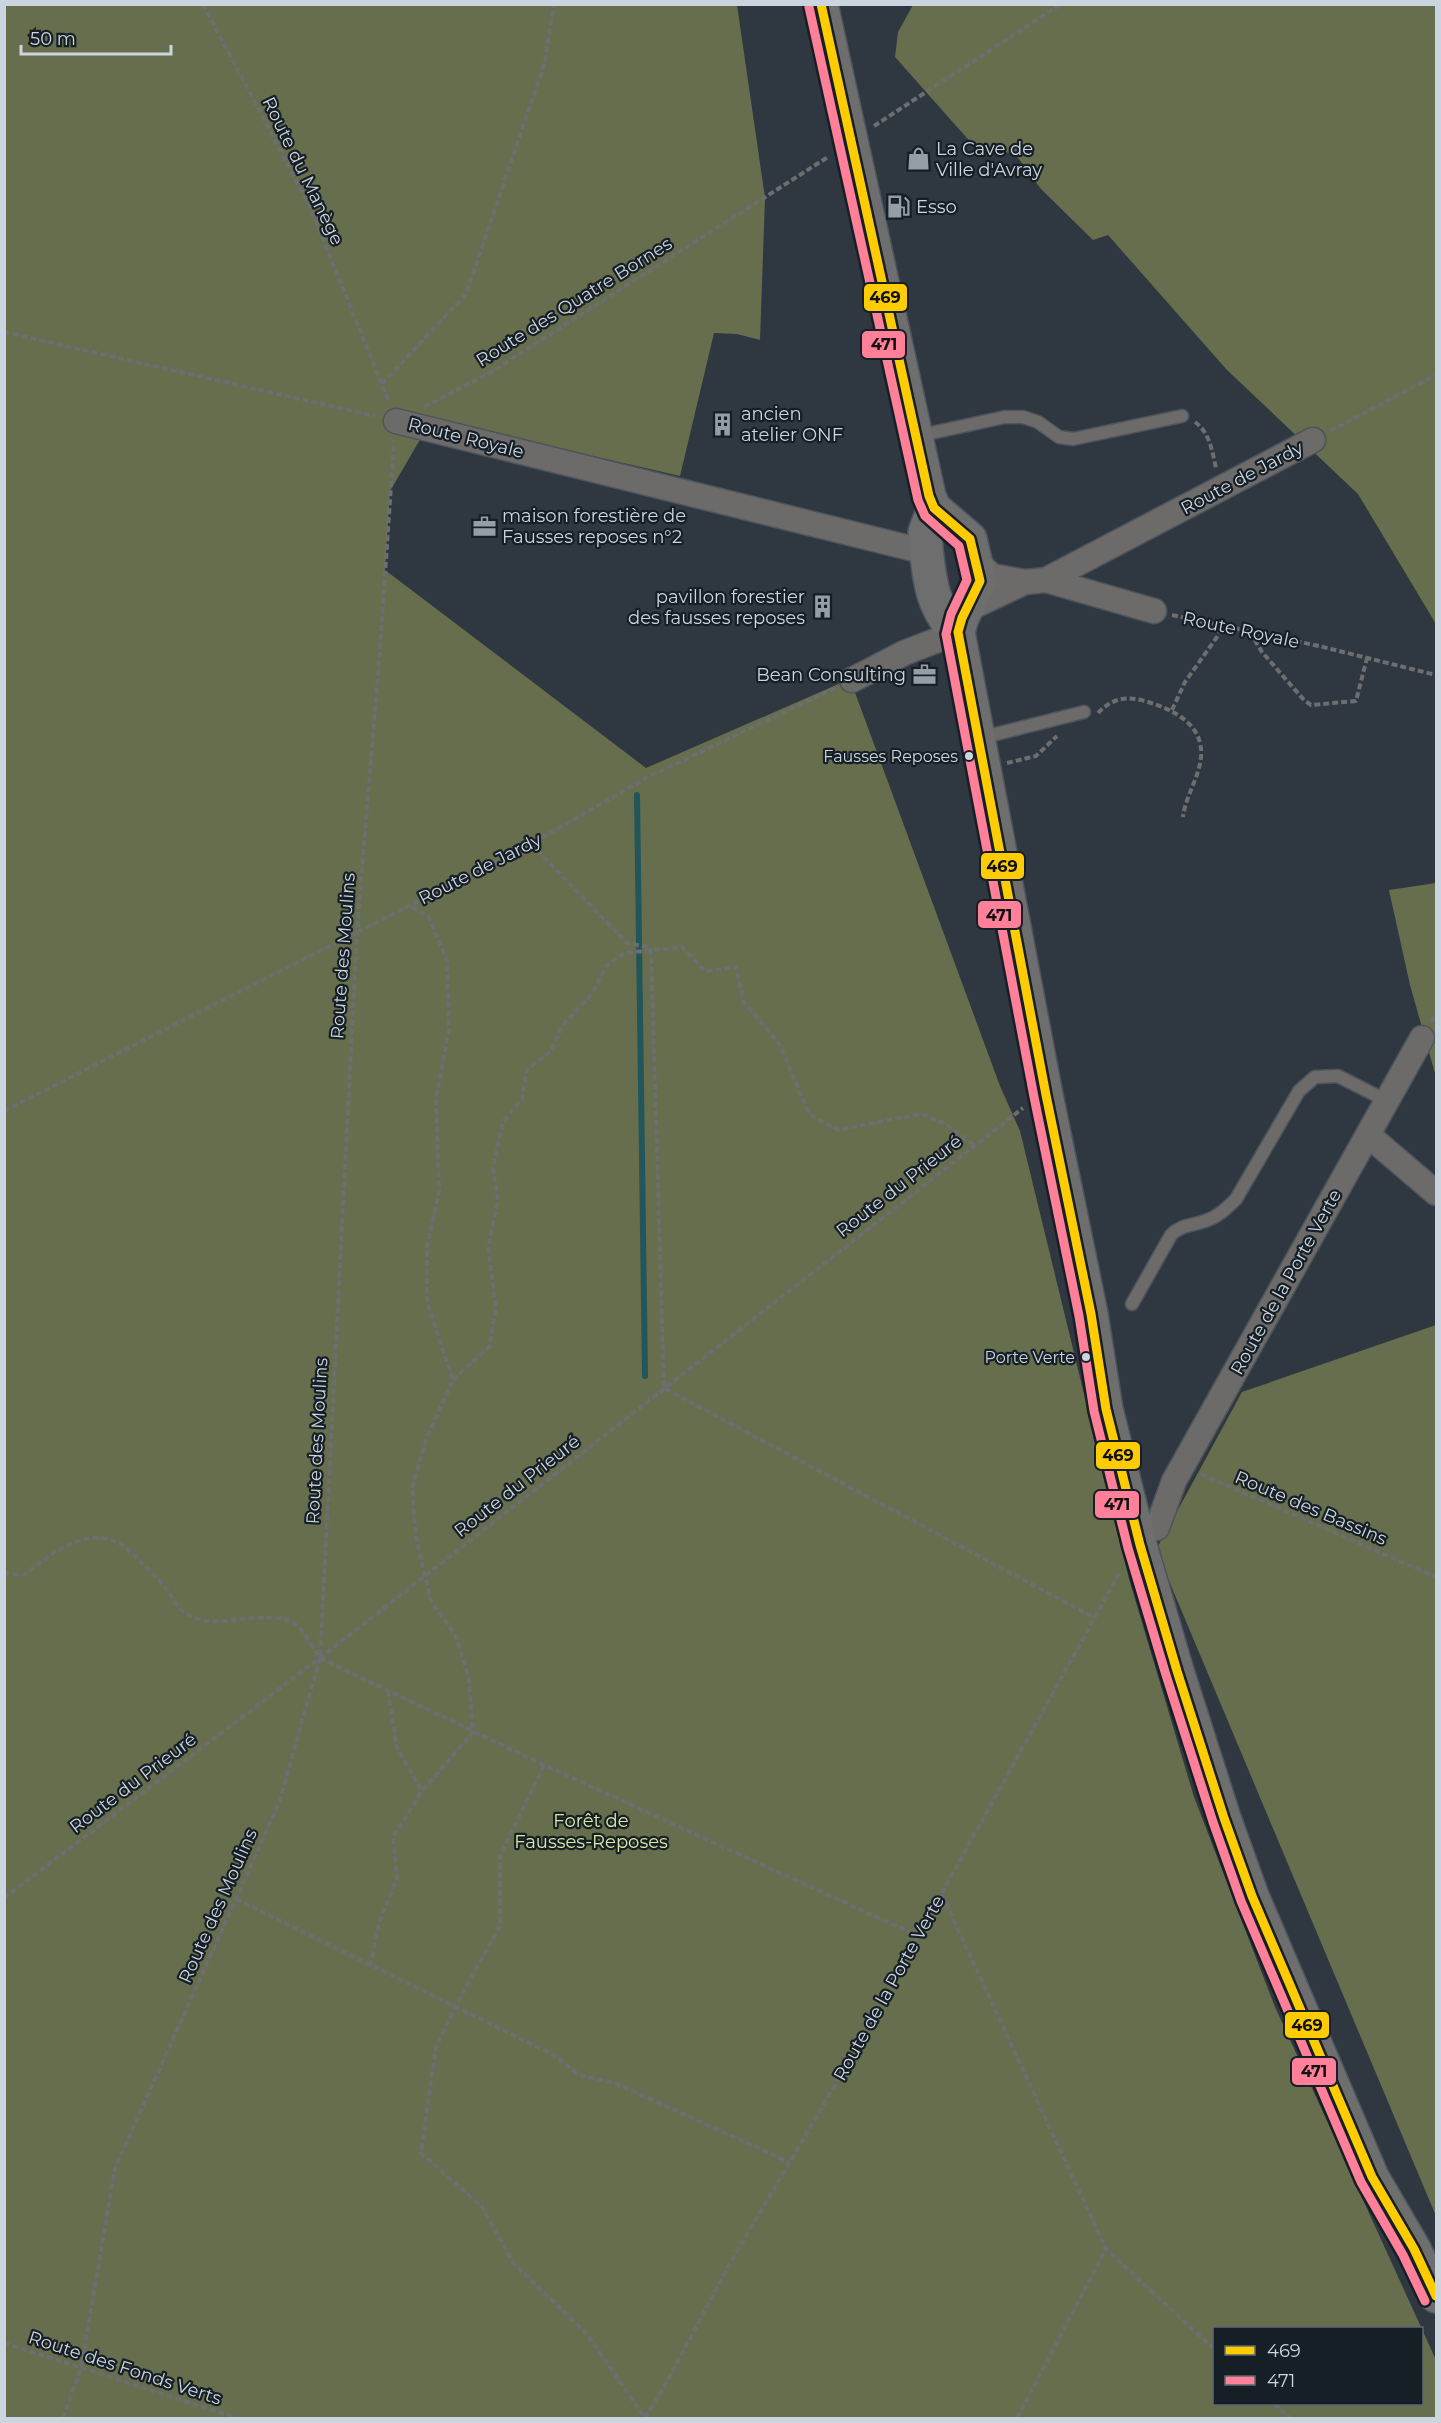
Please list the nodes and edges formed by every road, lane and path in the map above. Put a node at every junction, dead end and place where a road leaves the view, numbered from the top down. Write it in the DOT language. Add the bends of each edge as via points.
graph roads {
  1 [pos="203,4"];
  2 [pos="554,4"];
  3 [pos="821,4"];
  4 [pos="1060,4"];
  5 [pos="926,92"];
  6 [pos="761,199"];
  7 [pos="4,332"];
  8 [pos="1437,375"];
  9 [pos="382,384"];
  10 [pos="1182,416"];
  11 [pos="396,421"];
  12 [pos="916,436"];
  13 [pos="1313,440"];
  14 [pos="1222,489"];
  15 [pos="934,508"];
  16 [pos="926,552"];
  17 [pos="976,561"];
  18 [pos="1036,581"];
  19 [pos="1154,611"];
  20 [pos="963,620"];
  21 [pos="1222,626"];
  22 [pos="1250,632"];
  23 [pos="1367,658"];
  24 [pos="1437,675"];
  25 [pos="852,680"];
  26 [pos="1172,710"];
  27 [pos="1088,716"];
  28 [pos="1066,729"];
  29 [pos="981,754"];
  30 [pos="1184,818"];
  31 [pos="531,844"];
  32 [pos="409,906"];
  33 [pos="357,932"];
  34 [pos="649,949"];
  35 [pos="1422,1038"];
  36 [pos="1046,1095"];
  37 [pos="1387,1101"];
  38 [pos="4,1111"];
  39 [pos="1368,1135"];
  40 [pos="974,1145"];
  41 [pos="1437,1193"];
  42 [pos="1132,1304"];
  43 [pos="453,1380"];
  44 [pos="664,1388"];
  45 [pos="1174,1481"];
  46 [pos="1141,1546"];
  47 [pos="4,1573"];
  48 [pos="425,1575"];
  49 [pos="1437,1577"];
  50 [pos="1095,1618"];
  51 [pos="320,1658"];
  52 [pos="388,1690"];
  53 [pos="473,1732"];
  54 [pos="544,1765"];
  55 [pos="422,1791"];
  56 [pos="941,1894"];
  57 [pos="4,1898"];
  58 [pos="236,1899"];
  59 [pos="918,1936"];
  60 [pos="370,1966"];
  61 [pos="455,2007"];
  62 [pos="789,2162"];
  63 [pos="1106,2249"];
  64 [pos="1437,2296"];
  65 [pos="4,2343"];
  66 [pos="1213,2347"];
  67 [pos="81,2369"];
  68 [pos="1276,2405"];
  69 [pos="63,2418"];
  70 [pos="238,2418"];
  71 [pos="645,2418"];
  72 [pos="1017,2418"];
  73 [pos="1290,2418"];
  1 -- 9 [label="path, Route du Manège" via="310,207"];
  2 -- 9 [label="path" via="544,65 466,294"];
  3 -- 12 [label="main road"];
  4 -- 5 [label="path"];
  6 -- 11 [label="path, Route des Quatre Bornes" via="491,372"];
  7 -- 11 [label="path, Route Royale"];
  8 -- 13 [label="path, Route de Jardy"];
  9 -- 11 [label="path, Route du Manège"];
  10 -- 12 [label="lane" via="1072,439 1059,437 1023,417 1005,417"];
  10 -- 14 [label="path" via="1202,427 1207,435"];
  11 -- 16 [label="street, Route Royale"];
  11 -- 33 [label="path, Route des Moulins"];
  12 -- 15 [label="main road"];
  13 -- 14 [label="street, Route de Jardy"];
  14 -- 18 [label="street, Route de Jardy"];
  15 -- 16 [label="main road" via="925,532"];
  15 -- 17 [label="main road" via="970,539"];
  16 -- 20 [label="main road" via="939,611 947,623"];
  17 -- 18 [label="street" via="992,576"];
  17 -- 20 [label="main road" via="980,581"];
  18 -- 19 [label="street"];
  18 -- 20 [label="street, Route de Jardy"];
  19 -- 21 [label="path, Route Royale"];
  20 -- 25 [label="street"];
  20 -- 29 [label="main road"];
  21 -- 22 [label="path, Route Royale"];
  21 -- 26 [label="path" via="1185,682"];
  22 -- 23 [label="path, Route Royale"];
  22 -- 23 [label="path" via="1262,652 1311,705 1356,701"];
  23 -- 24 [label="path, Route Royale"];
  25 -- 31 [label="path, Route de Jardy" via="648,777"];
  26 -- 27 [label="path" via="1129,698 1106,704"];
  26 -- 30 [label="path" via="1194,728 1200,747 1200,765"];
  27 -- 29 [label="lane"];
  28 -- 29 [label="path" via="1036,756"];
  29 -- 36 [label="main road"];
  31 -- 32 [label="path, Route de Jardy"];
  31 -- 34 [label="path" via="630,944"];
  32 -- 33 [label="path, Route de Jardy"];
  32 -- 43 [label="path" via="429,917 447,961 449,1029 436,1098 439,1192 427,1248 427,1302"];
  33 -- 38 [label="path, Route de Jardy"];
  33 -- 51 [label="path, Route des Moulins"];
  34 -- 40 [label="path" via="682,947 705,971 736,967 744,1002 780,1045 809,1114 838,1130 920,1114 944,1123"];
  34 -- 43 [label="path" via="625,953 606,966 592,994 562,1026 551,1051 527,1070 522,1099 503,1122 494,1168 498,1202 488,1246 496,1309 489,1347"];
  34 -- 44 [label="path"];
  35 -- 37 [label="street, Route de la Porte Verte"];
  36 -- 40 [label="path, Route du Prieuré"];
  36 -- 46 [label="main road" via="1091,1314 1146,1486"];
  37 -- 39 [label="street, Route de la Porte Verte"];
  37 -- 42 [label="lane" via="1338,1076 1315,1077 1299,1091 1236,1199 1222,1213 1179,1227 1171,1235"];
  39 -- 41 [label="street"];
  39 -- 45 [label="street, Route de la Porte Verte"];
  40 -- 44 [label="path, Route du Prieuré"];
  43 -- 48 [label="path" via="412,1486 416,1538"];
  44 -- 48 [label="path, Route du Prieuré"];
  44 -- 50 [label="path"];
  45 -- 46 [label="street, Route de la Porte Verte"];
  45 -- 49 [label="path, Route des Bassins" via="1199,1474"];
  46 -- 50 [label="path, Route de la Porte Verte"];
  46 -- 64 [label="main road" via="1176,1614 1245,1841 1279,1929 1335,2059 1390,2171 1414,2249"];
  47 -- 51 [label="path" via="24,1575 70,1543 97,1538 119,1543 164,1586 183,1613 208,1623 244,1618 296,1624"];
  48 -- 51 [label="path, Route du Prieuré"];
  48 -- 53 [label="path" via="431,1600 456,1636 469,1679"];
  50 -- 56 [label="path, Route de la Porte Verte"];
  51 -- 52 [label="path"];
  51 -- 57 [label="path, Route du Prieuré"];
  51 -- 58 [label="path, Route des Moulins" via="279,1803"];
  52 -- 53 [label="path"];
  52 -- 55 [label="path" via="397,1748"];
  53 -- 54 [label="path"];
  53 -- 55 [label="path"];
  54 -- 59 [label="path"];
  54 -- 61 [label="path" via="500,1856 500,1926"];
  55 -- 60 [label="path" via="393,1837 397,1878 380,1920"];
  56 -- 59 [label="path, Route de la Porte Verte"];
  56 -- 63 [label="path"];
  58 -- 60 [label="path"];
  58 -- 67 [label="path, Route des Moulins" via="115,2168"];
  59 -- 62 [label="path, Route de la Porte Verte"];
  60 -- 61 [label="path"];
  61 -- 62 [label="path" via="554,2055 579,2075 615,2083"];
  61 -- 71 [label="path" via="436,2047 420,2153 482,2207 514,2264 587,2334"];
  62 -- 71 [label="path, Route de la Porte Verte"];
  63 -- 66 [label="path"];
  63 -- 72 [label="path"];
  65 -- 67 [label="path, Route des Fonds Verts"];
  67 -- 69 [label="path, Route des Moulins"];
  67 -- 70 [label="path, Route des Fonds Verts"];
  68 -- 73 [label="path"];
}
